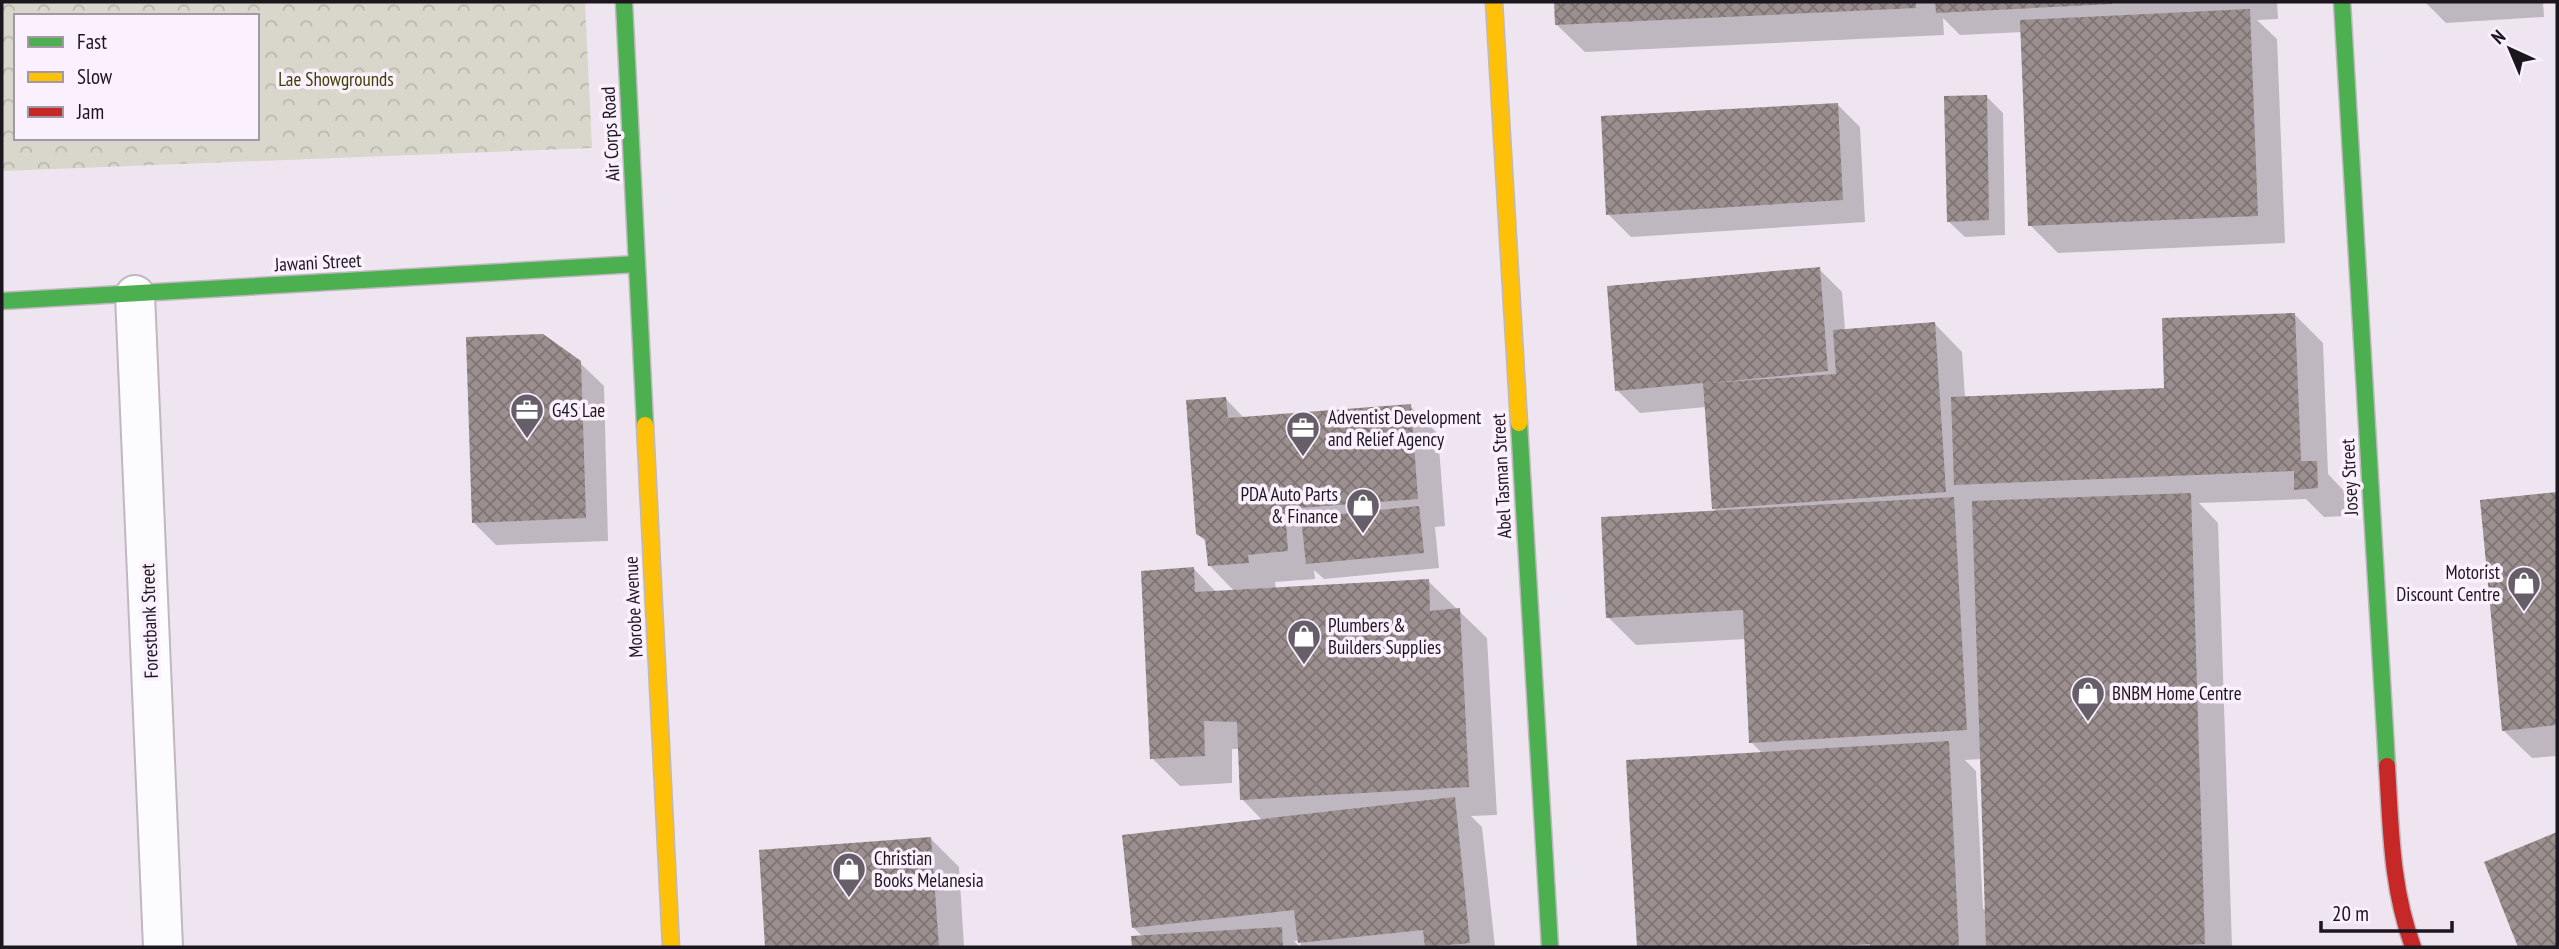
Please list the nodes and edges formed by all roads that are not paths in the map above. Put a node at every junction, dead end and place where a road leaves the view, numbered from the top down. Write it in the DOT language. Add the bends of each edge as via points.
graph roads {
  1 [pos="624,2"];
  2 [pos="1494,2"];
  3 [pos="2342,2"];
  4 [pos="637,264"];
  5 [pos="135,295"];
  6 [pos="2,301"];
  7 [pos="163,947"];
  8 [pos="671,947"];
  9 [pos="1550,947"];
  10 [pos="2413,947"];
  1 -- 4 [label="street, Air Corps Road"];
  2 -- 9 [label="street, Abel Tasman Street"];
  3 -- 10 [label="street, Josey Street" via="2393,863 2401,915"];
  4 -- 5 [label="street, Jawani Street"];
  4 -- 8 [label="street, Morobe Avenue"];
  5 -- 6 [label="street, Jawani Street"];
  5 -- 7 [label="street, Forestbank Street"];
}
